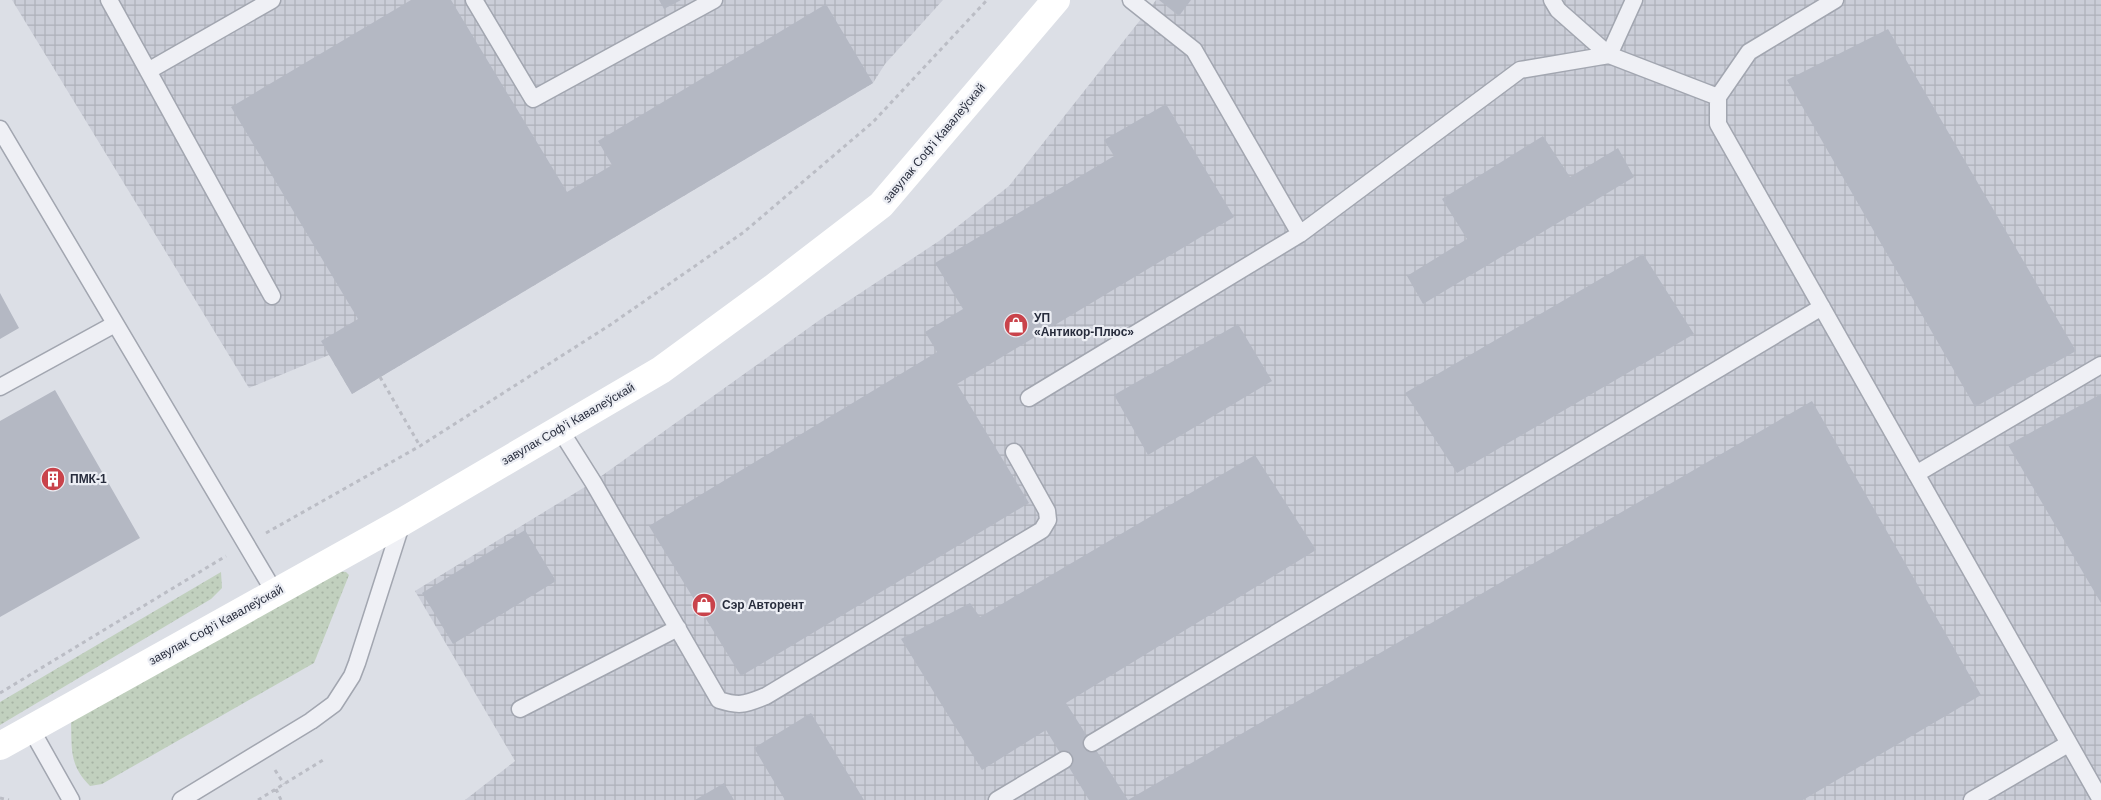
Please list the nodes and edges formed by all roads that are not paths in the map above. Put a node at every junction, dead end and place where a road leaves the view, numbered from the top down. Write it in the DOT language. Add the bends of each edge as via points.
graph roads {
  1 [pos="109,0"];
  2 [pos="272,0"];
  3 [pos="474,0"];
  4 [pos="714,0"];
  5 [pos="1056,0"];
  6 [pos="1131,0"];
  7 [pos="1552,0"];
  8 [pos="1634,0"];
  9 [pos="1835,0"];
  10 [pos="1609,55"];
  11 [pos="148,71"];
  12 [pos="1718,97"];
  13 [pos="0,129"];
  14 [pos="7,156"];
  15 [pos="1300,234"];
  16 [pos="272,296"];
  17 [pos="1822,307"];
  18 [pos="115,324"];
  19 [pos="2101,365"];
  20 [pos="0,386"];
  21 [pos="1029,398"];
  22 [pos="559,428"];
  23 [pos="1014,452"];
  24 [pos="1916,474"];
  25 [pos="402,522"];
  26 [pos="275,593"];
  27 [pos="678,628"];
  28 [pos="520,709"];
  29 [pos="31,729"];
  30 [pos="1092,744"];
  31 [pos="2068,744"];
  32 [pos="0,746"];
  33 [pos="1064,760"];
  34 [pos="71,800"];
  35 [pos="181,800"];
  36 [pos="998,800"];
  37 [pos="1972,800"];
  38 [pos="2101,800"];
  1 -- 11 [label="lane"];
  2 -- 11 [label="lane"];
  3 -- 4 [label="lane" via="533,99"];
  5 -- 22 [label="street, завулак Софʼі Кавалеўскай" via="881,205 661,370"];
  6 -- 15 [label="lane" via="1194,50"];
  7 -- 10 [label="lane" via="1558,10"];
  8 -- 10 [label="lane"];
  9 -- 12 [label="lane" via="1749,52"];
  10 -- 12 [label="lane"];
  10 -- 15 [label="lane" via="1520,70"];
  11 -- 16 [label="lane"];
  12 -- 17 [label="lane" via="1718,124"];
  13 -- 14 [label="lane"];
  14 -- 18 [label="lane"];
  15 -- 21 [label="lane"];
  17 -- 24 [label="lane"];
  17 -- 30 [label="lane"];
  18 -- 20 [label="lane"];
  18 -- 26 [label="lane"];
  19 -- 24 [label="lane"];
  22 -- 25 [label="street, завулак Софʼі Кавалеўскай"];
  22 -- 27 [label="lane"];
  23 -- 27 [label="lane" via="1047,511 1048,520 1042,530 766,696 735,705 719,700"];
  24 -- 31 [label="lane"];
  25 -- 26 [label="street, завулак Софʼі Кавалеўскай"];
  25 -- 35 [label="lane" via="357,663 342,694 310,721"];
  26 -- 29 [label="street, завулак Софʼі Кавалеўскай"];
  27 -- 28 [label="lane"];
  29 -- 32 [label="street, завулак Софʼі Кавалеўскай"];
  29 -- 34 [label="lane"];
  31 -- 37 [label="lane"];
  31 -- 38 [label="lane"];
  33 -- 36 [label="lane"];
}
